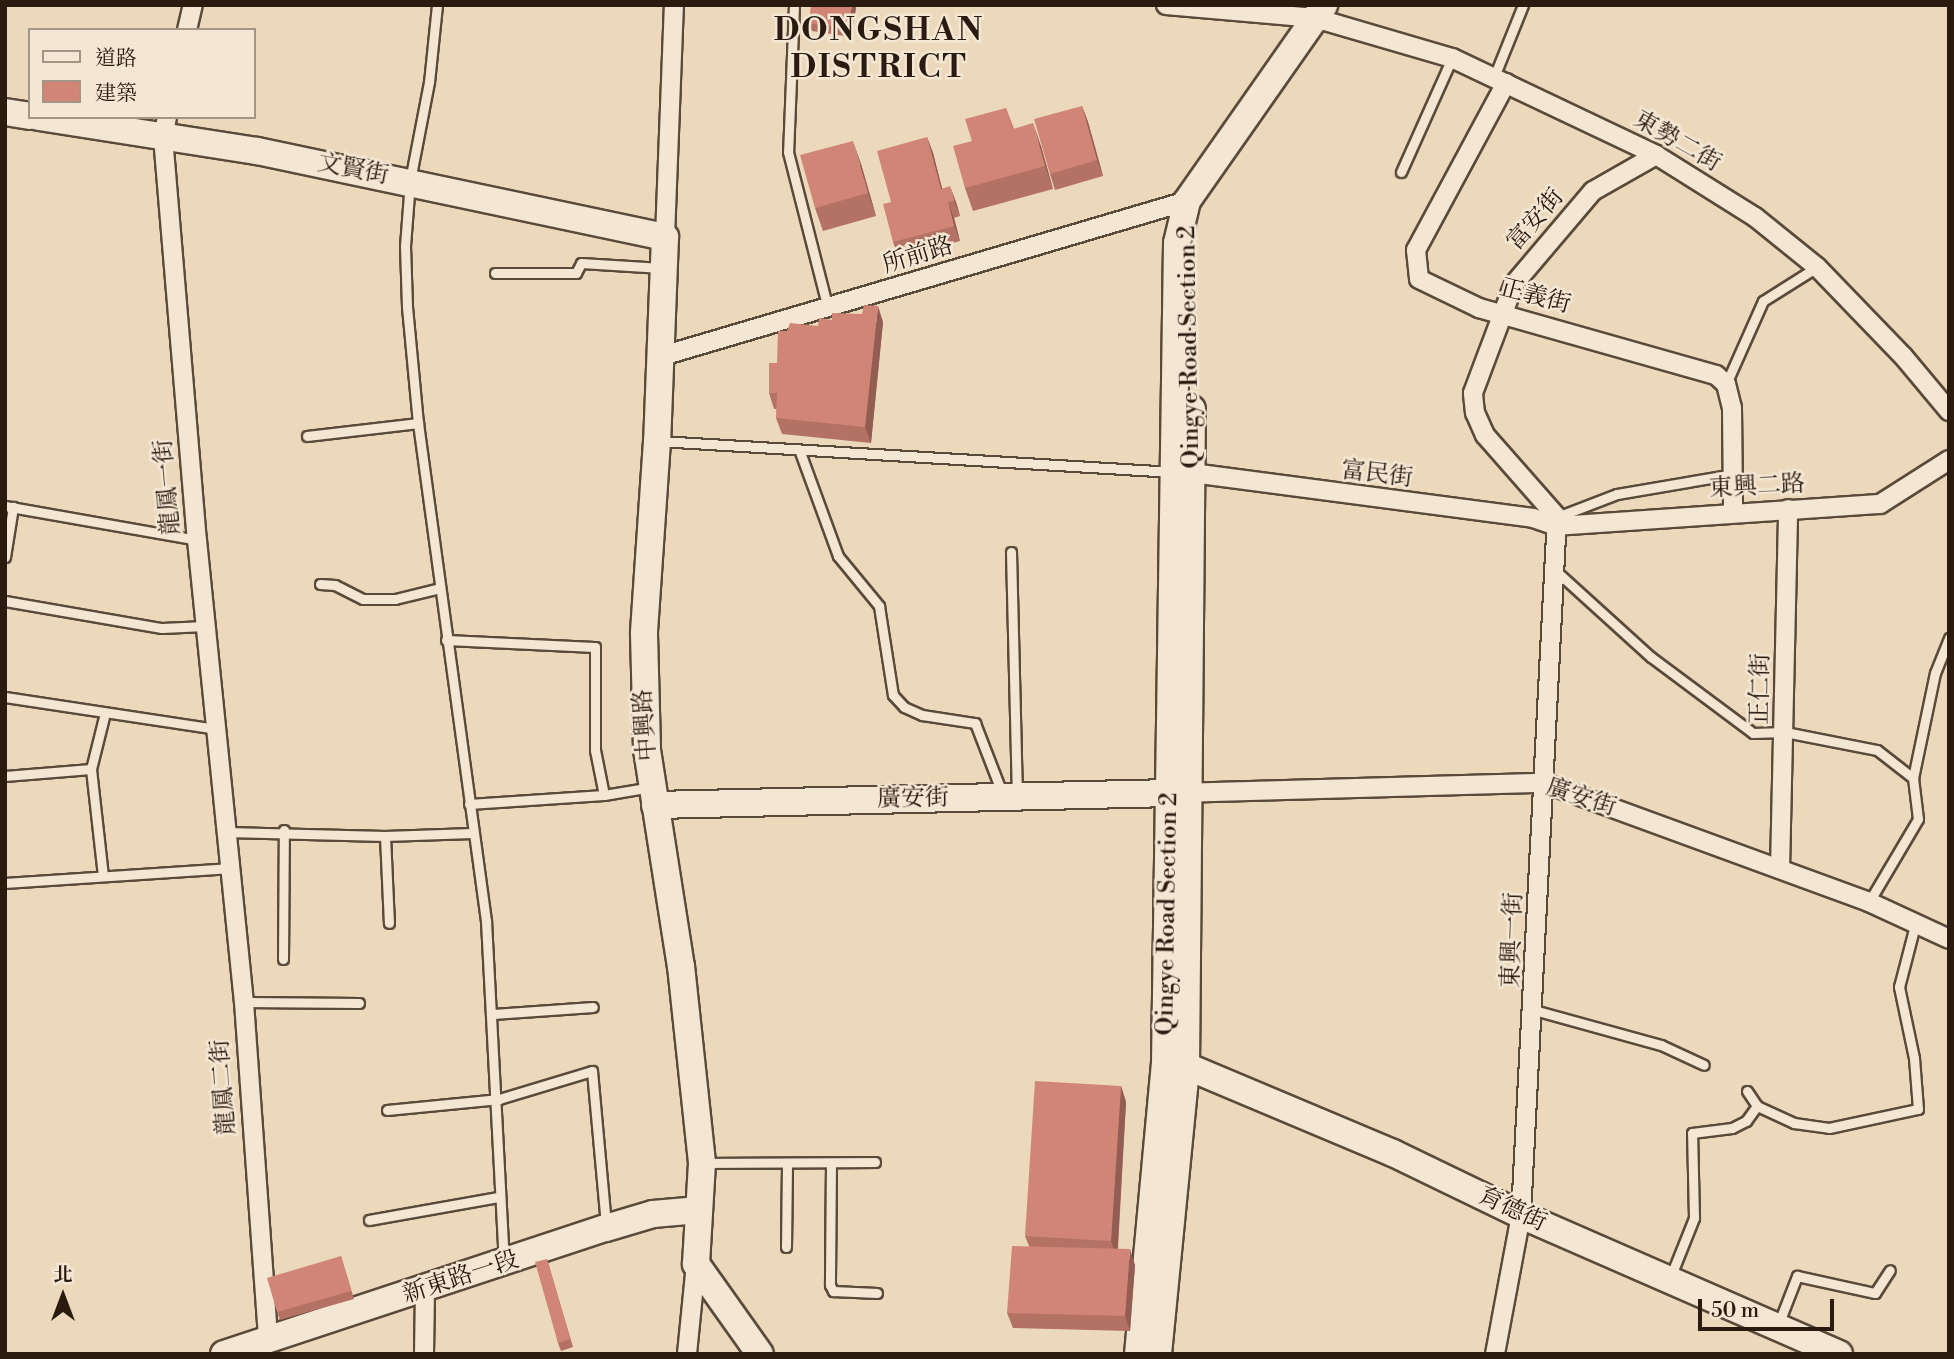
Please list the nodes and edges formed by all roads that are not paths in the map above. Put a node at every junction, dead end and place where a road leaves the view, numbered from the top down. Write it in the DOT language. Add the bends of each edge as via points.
graph roads {
  1 [pos="193,5"];
  2 [pos="437,5"];
  3 [pos="674,5"];
  4 [pos="794,5"];
  5 [pos="1166,5"];
  6 [pos="1522,5"];
  7 [pos="1320,12"];
  8 [pos="187,28"];
  9 [pos="1452,58"];
  10 [pos="1500,80"];
  11 [pos="5,112"];
  12 [pos="28,116"];
  13 [pos="64,119"];
  14 [pos="165,127"];
  15 [pos="1657,155"];
  16 [pos="1401,172"];
  17 [pos="410,181"];
  18 [pos="1187,201"];
  19 [pos="665,237"];
  20 [pos="1817,267"];
  21 [pos="664,268"];
  22 [pos="495,273"];
  23 [pos="828,309"];
  24 [pos="1506,313"];
  25 [pos="662,356"];
  26 [pos="1726,384"];
  27 [pos="1949,411"];
  28 [pos="418,423"];
  29 [pos="307,436"];
  30 [pos="657,440"];
  31 [pos="800,452"];
  32 [pos="1949,460"];
  33 [pos="1183,473"];
  34 [pos="1734,474"];
  35 [pos="9,507"];
  36 [pos="1788,509"];
  37 [pos="1733,512"];
  38 [pos="1557,521"];
  39 [pos="197,540"];
  40 [pos="1011,552"];
  41 [pos="5,557"];
  42 [pos="1556,571"];
  43 [pos="320,584"];
  44 [pos="440,588"];
  45 [pos="5,601"];
  46 [pos="205,626"];
  47 [pos="1949,638"];
  48 [pos="446,640"];
  49 [pos="5,697"];
  50 [pos="105,713"];
  51 [pos="216,729"];
  52 [pos="1785,732"];
  53 [pos="91,769"];
  54 [pos="5,776"];
  55 [pos="1913,778"];
  56 [pos="1544,783"];
  57 [pos="1180,793"];
  58 [pos="604,795"];
  59 [pos="653,796"];
  60 [pos="1010,798"];
  61 [pos="469,804"];
  62 [pos="284,830"];
  63 [pos="225,832"];
  64 [pos="472,832"];
  65 [pos="385,836"];
  66 [pos="231,868"];
  67 [pos="1780,869"];
  68 [pos="103,876"];
  69 [pos="5,883"];
  70 [pos="1869,902"];
  71 [pos="389,923"];
  72 [pos="1915,925"];
  73 [pos="1949,939"];
  74 [pos="283,959"];
  75 [pos="244,1002"];
  76 [pos="359,1003"];
  77 [pos="593,1007"];
  78 [pos="1534,1010"];
  79 [pos="494,1014"];
  80 [pos="1175,1065"];
  81 [pos="1704,1065"];
  82 [pos="1747,1091"];
  83 [pos="499,1098"];
  84 [pos="1757,1106"];
  85 [pos="387,1110"];
  86 [pos="875,1162"];
  87 [pos="702,1163"];
  88 [pos="787,1163"];
  89 [pos="831,1163"];
  90 [pos="498,1196"];
  91 [pos="699,1210"];
  92 [pos="1521,1215"];
  93 [pos="369,1220"];
  94 [pos="606,1228"];
  95 [pos="786,1247"];
  96 [pos="505,1264"];
  97 [pos="696,1264"];
  98 [pos="1890,1270"];
  99 [pos="1670,1280"];
  100 [pos="425,1289"];
  101 [pos="877,1293"];
  102 [pos="1777,1327"];
  103 [pos="268,1340"];
  104 [pos="224,1354"];
  105 [pos="424,1354"];
  106 [pos="687,1354"];
  107 [pos="760,1354"];
  108 [pos="1138,1354"];
  109 [pos="1158,1354"];
  110 [pos="1495,1354"];
  111 [pos="1839,1354"];
  1 -- 8 [label="street"];
  2 -- 17 [label="lane" via="429,82"];
  3 -- 19 [label="street"];
  4 -- 23 [label="lane" via="788,152"];
  5 -- 7 [label="street, 東勢二街"];
  6 -- 10 [label="lane"];
  7 -- 9 [label="street, 東勢二街"];
  7 -- 18 [label="street"];
  9 -- 10 [label="street, 東勢二街"];
  9 -- 16 [label="lane"];
  10 -- 15 [label="street, 東勢二街"];
  10 -- 24 [label="street, 正義街" via="1416,250 1415,268 1419,279 1479,308"];
  11 -- 12 [label="street"];
  13 -- 14 [label="street, 文賢街"];
  14 -- 17 [label="street, 文賢街"];
  14 -- 39 [label="street, 龍鳳一街"];
  15 -- 20 [label="street, 東勢二街" via="1755,217"];
  15 -- 24 [label="street, 富安街" via="1593,191 1514,284"];
  17 -- 19 [label="street, 文賢街"];
  17 -- 28 [label="lane" via="405,246"];
  18 -- 23 [label="street, 所前路"];
  18 -- 33 [label="street, Qingye Road Section 2" via="1177,243"];
  19 -- 21 [label="street, 中興路"];
  20 -- 26 [label="lane" via="1763,301"];
  20 -- 27 [label="street, 東勢二街"];
  21 -- 22 [label="lane" via="581,262 576,272"];
  21 -- 25 [label="street, 中興路"];
  23 -- 25 [label="street, 所前路"];
  24 -- 26 [label="street, 正義街" via="1716,375"];
  24 -- 38 [label="street, 富安街" via="1476,379 1475,413 1504,459"];
  25 -- 30 [label="street, 中興路"];
  26 -- 34 [label="street" via="1732,408"];
  28 -- 29 [label="lane"];
  28 -- 44 [label="lane"];
  30 -- 31 [label="lane"];
  30 -- 59 [label="street, 中興路" via="643,699"];
  31 -- 33 [label="lane"];
  31 -- 60 [label="lane" via="838,556 879,606 893,695 904,707 922,715 975,723"];
  32 -- 36 [label="street, 東興二路" via="1880,505"];
  33 -- 38 [label="street, 富民街"];
  33 -- 57 [label="street, Qingye Road Section 2"];
  34 -- 37 [label="street"];
  34 -- 38 [label="lane" via="1618,494"];
  35 -- 39 [label="lane"];
  35 -- 41 [label="lane"];
  36 -- 37 [label="street, 東興二路"];
  36 -- 52 [label="street, 正仁街"];
  37 -- 38 [label="street, 東興二路"];
  38 -- 42 [label="street, 東興一街"];
  39 -- 46 [label="street, 龍鳳一街"];
  40 -- 60 [label="lane"];
  42 -- 52 [label="lane" via="1651,657 1753,733"];
  42 -- 56 [label="street, 東興一街"];
  43 -- 44 [label="lane" via="335,585 363,599 395,599"];
  44 -- 48 [label="lane"];
  45 -- 46 [label="lane" via="162,628"];
  46 -- 51 [label="street, 龍鳳一街"];
  47 -- 55 [label="lane" via="1935,673"];
  48 -- 58 [label="lane" via="595,647 595,750"];
  48 -- 61 [label="lane"];
  49 -- 50 [label="lane"];
  50 -- 51 [label="lane"];
  50 -- 53 [label="lane"];
  51 -- 63 [label="street, 龍鳳一街"];
  52 -- 55 [label="lane" via="1877,750"];
  52 -- 67 [label="street, 正仁街"];
  53 -- 54 [label="lane"];
  53 -- 68 [label="lane"];
  55 -- 70 [label="lane" via="1918,819"];
  56 -- 57 [label="street, 廣安街"];
  56 -- 67 [label="street, 廣安街"];
  56 -- 78 [label="street, 東興一街"];
  57 -- 60 [label="street, 廣安街"];
  57 -- 80 [label="street, Qingye Road Section 2"];
  58 -- 59 [label="lane"];
  58 -- 61 [label="lane"];
  59 -- 60 [label="street, 廣安街"];
  59 -- 87 [label="street, 中興路" via="681,967"];
  61 -- 64 [label="lane"];
  62 -- 63 [label="lane"];
  62 -- 65 [label="lane"];
  62 -- 74 [label="lane"];
  63 -- 66 [label="street, 龍鳳二街"];
  64 -- 65 [label="lane"];
  64 -- 79 [label="lane"];
  65 -- 71 [label="lane"];
  66 -- 68 [label="lane"];
  66 -- 75 [label="street, 龍鳳二街"];
  67 -- 70 [label="street, 廣安街"];
  68 -- 69 [label="lane"];
  70 -- 72 [label="street, 廣安街"];
  72 -- 73 [label="street, 廣安街"];
  72 -- 84 [label="lane" via="1899,987 1914,1058 1918,1109 1829,1128 1794,1123"];
  75 -- 76 [label="lane"];
  75 -- 103 [label="street, 龍鳳二街"];
  77 -- 79 [label="lane"];
  78 -- 81 [label="lane" via="1661,1045"];
  78 -- 92 [label="street, 東興一街"];
  79 -- 83 [label="lane"];
  80 -- 92 [label="street, 育德街" via="1393,1153"];
  80 -- 108 [label="street, Qingye Road Section 2"];
  80 -- 109 [label="street, Qingye Road Section 2"];
  82 -- 84 [label="lane"];
  83 -- 85 [label="lane"];
  83 -- 90 [label="lane"];
  83 -- 94 [label="lane" via="592,1071"];
  84 -- 99 [label="lane" via="1746,1121 1732,1128 1692,1133 1693,1218"];
  86 -- 89 [label="lane"];
  87 -- 88 [label="lane"];
  87 -- 91 [label="street, 中興路"];
  88 -- 89 [label="lane"];
  88 -- 95 [label="lane"];
  89 -- 101 [label="lane" via="830,1285 833,1291"];
  90 -- 93 [label="lane"];
  90 -- 96 [label="lane"];
  91 -- 94 [label="street, 新東路一段" via="653,1214"];
  91 -- 97 [label="street, 中興路"];
  92 -- 99 [label="street, 育德街"];
  92 -- 110 [label="street, 東興一街"];
  94 -- 96 [label="street, 新東路一段"];
  96 -- 100 [label="street, 新東路一段"];
  97 -- 106 [label="street"];
  97 -- 107 [label="street"];
  98 -- 102 [label="lane" via="1875,1293 1797,1276"];
  99 -- 102 [label="street, 育德街"];
  100 -- 103 [label="street, 新東路一段"];
  100 -- 105 [label="street"];
  102 -- 111 [label="street, 育德街"];
  103 -- 104 [label="street, 新東路一段"];
}
